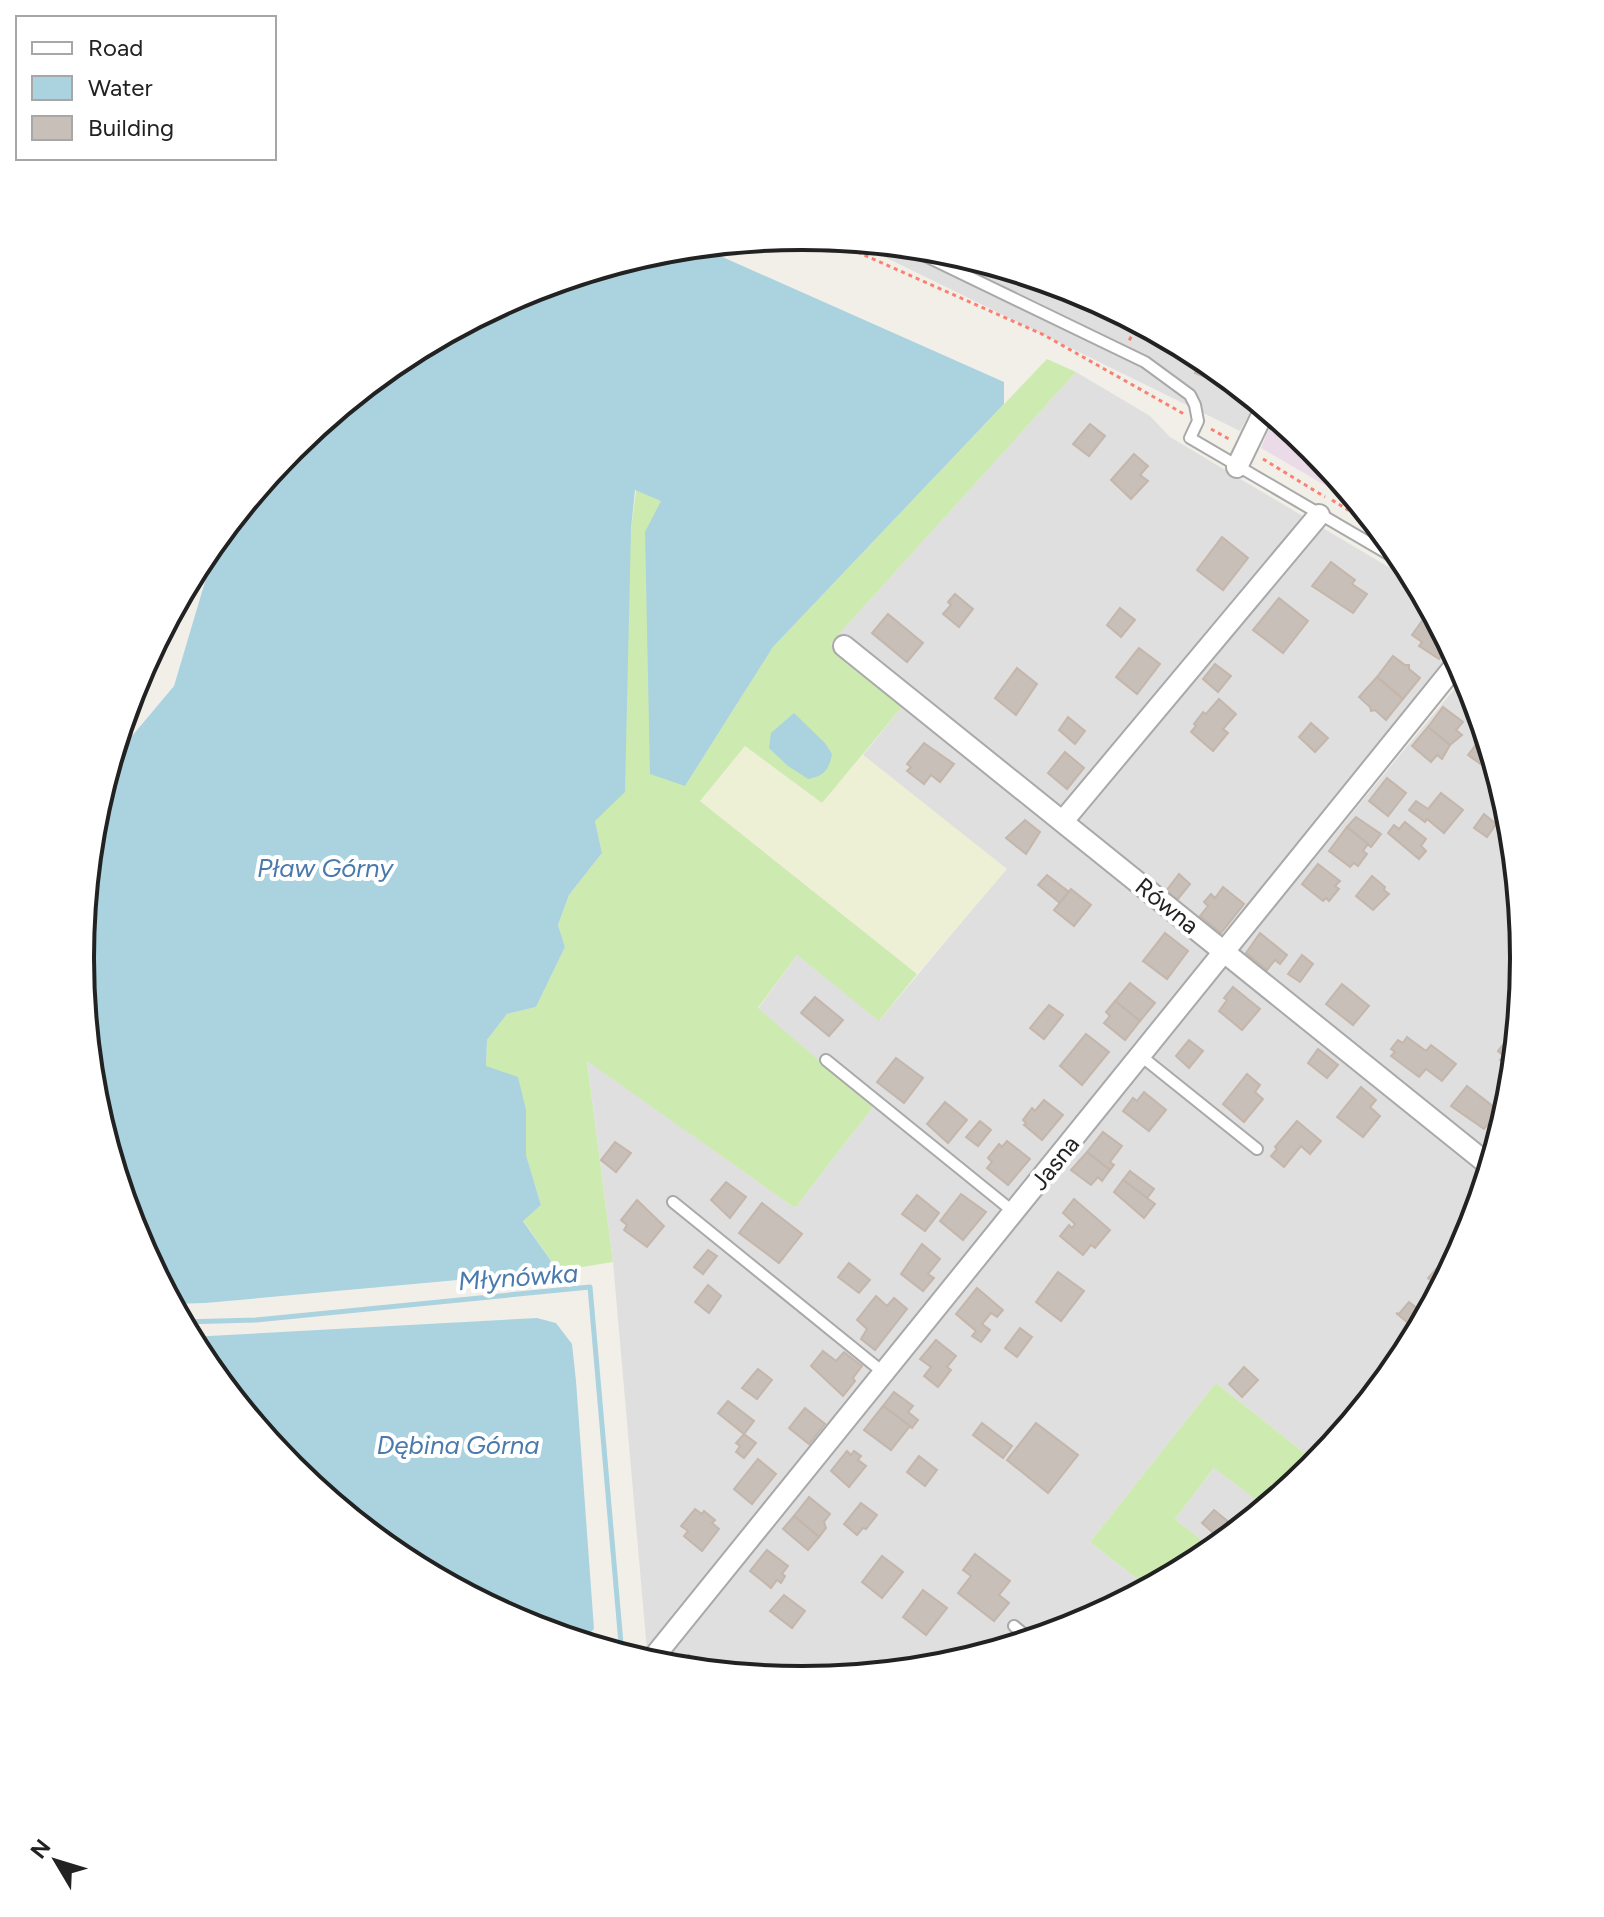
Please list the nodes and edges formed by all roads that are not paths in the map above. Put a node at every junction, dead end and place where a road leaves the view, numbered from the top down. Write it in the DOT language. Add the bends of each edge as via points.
graph roads {
  1 [pos="944,265"];
  2 [pos="1260,419"];
  3 [pos="1242,458"];
  4 [pos="1319,515"];
  5 [pos="1380,550"];
  6 [pos="844,646"];
  7 [pos="1449,673"];
  8 [pos="1063,821"];
  9 [pos="1225,953"];
  10 [pos="1141,1056"];
  11 [pos="826,1060"];
  12 [pos="1257,1149"];
  13 [pos="1481,1159"];
  14 [pos="673,1202"];
  15 [pos="1015,1213"];
  16 [pos="884,1373"];
  17 [pos="1014,1626"];
  18 [pos="1021,1632"];
  19 [pos="658,1652"];
  1 -- 3 [label="lane" via="1145,362 1190,395 1198,421 1190,438"];
  2 -- 3 [label="street"];
  3 -- 4 [label="lane"];
  4 -- 5 [label="lane"];
  4 -- 8 [label="street"];
  6 -- 8 [label="street, Równa"];
  7 -- 9 [label="street, Jasna"];
  8 -- 9 [label="street, Równa"];
  9 -- 10 [label="street, Jasna"];
  9 -- 13 [label="street, Równa"];
  10 -- 12 [label="lane"];
  10 -- 15 [label="street, Jasna"];
  11 -- 15 [label="lane"];
  14 -- 16 [label="lane"];
  15 -- 16 [label="street, Jasna"];
  16 -- 19 [label="street, Jasna"];
  17 -- 18 [label="lane"];
}
